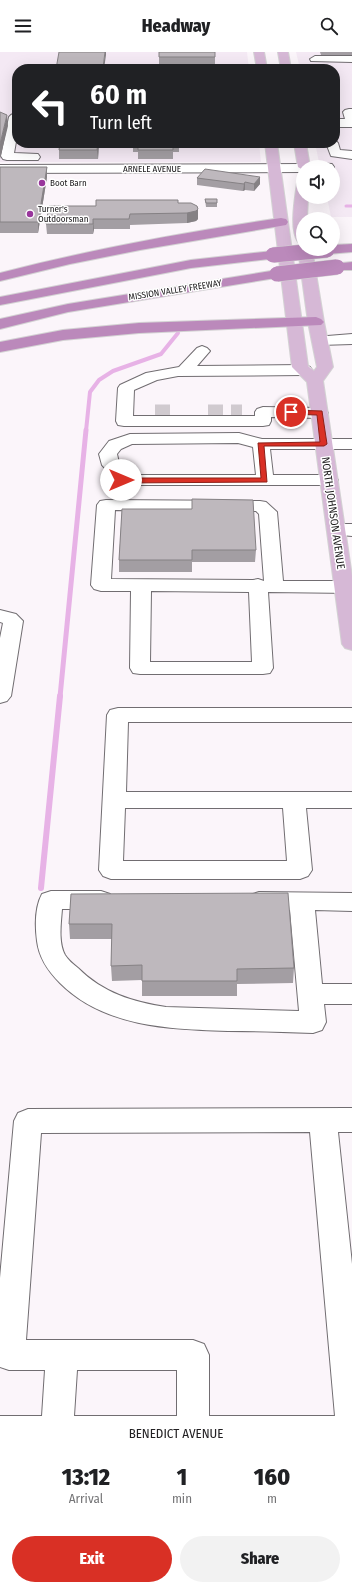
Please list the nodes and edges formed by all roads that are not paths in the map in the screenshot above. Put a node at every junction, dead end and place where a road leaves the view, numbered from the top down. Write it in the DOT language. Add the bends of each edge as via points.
graph roads {
  1 [pos="260,52"];
  2 [pos="283,52"];
  3 [pos="352,59"];
  4 [pos="315,60"];
  5 [pos="261,64"];
  6 [pos="285,64"];
  7 [pos="350,112"];
  8 [pos="340,123"];
  9 [pos="12,134"];
  10 [pos="272,148"];
  11 [pos="301,148"];
  12 [pos="333,148"];
  13 [pos="352,155"];
  14 [pos="43,157"];
  15 [pos="302,160"];
  16 [pos="296,167"];
  17 [pos="274,168"];
  18 [pos="0,169"];
  19 [pos="281,222"];
  20 [pos="352,248"];
  21 [pos="306,256"];
  22 [pos="352,266"];
  23 [pos="0,277"];
  24 [pos="0,301"];
  25 [pos="294,322"];
  26 [pos="316,322"];
  27 [pos="0,324"];
  28 [pos="352,339"];
  29 [pos="320,340"];
  30 [pos="0,347"];
  31 [pos="202,351"];
  32 [pos="184,371"];
  33 [pos="310,376"];
  34 [pos="125,412"];
  35 [pos="155,412"];
  36 [pos="173,412"];
  37 [pos="208,412"];
  38 [pos="242,412"];
  39 [pos="262,412"];
  40 [pos="320,413"];
  41 [pos="261,444"];
  42 [pos="324,444"];
  43 [pos="352,444"];
  44 [pos="265,480"];
  45 [pos="329,480"];
  46 [pos="344,530"];
  47 [pos="141,585"];
  48 [pos="266,585"];
  49 [pos="348,587"];
  50 [pos="0,616"];
  51 [pos="352,644"];
  52 [pos="0,696"];
  53 [pos="352,715"];
  54 [pos="114,800"];
  55 [pos="294,800"];
  56 [pos="352,800"];
  57 [pos="121,900"];
  58 [pos="239,901"];
  59 [pos="302,901"];
  60 [pos="352,902"];
  61 [pos="310,994"];
  62 [pos="352,994"];
  63 [pos="338,1120"];
  64 [pos="62,1355"];
  65 [pos="352,1423"];
  66 [pos="0,1433"];
  67 [pos="58,1433"];
  68 [pos="352,1433"];
  69 [pos="206,1439"];
  1 -- 5 [label="main road"];
  2 -- 6 [label="main road"];
  3 -- 4 [label="street"];
  7 -- 8 [label="street" via="352,123"];
  9 -- 14 [label="street" via="7,156"];
  10 -- 17 [label="main road, NORTH JOHNSON AVENUE"];
  11 -- 15 [label="main road"];
  12 -- 13 [label="street" via="334,153"];
  16 -- 17 [label="street, ARNELE AVENUE"];
  17 -- 18 [label="street, ARNELE AVENUE"];
  17 -- 19 [label="main road, NORTH JOHNSON AVENUE"];
  19 -- 23 [label="highway" via="137,245"];
  19 -- 25 [label="main road, NORTH JOHNSON AVENUE"];
  20 -- 24 [label="highway, MISSION VALLEY FREEWAY, bridge" via="191,264"];
  21 -- 26 [label="main road"];
  22 -- 27 [label="highway, MISSION VALLEY FREEWAY, bridge" via="277,274 68,308"];
  25 -- 26 [label="highway"];
  25 -- 30 [label="highway" via="132,329 63,336"];
  25 -- 33 [label="main road, NORTH JOHNSON AVENUE" via="300,367"];
  26 -- 29 [label="main road"];
  28 -- 29 [label="street"];
  29 -- 33 [label="main road" via="325,367"];
  31 -- 32 [label="street"];
  32 -- 33 [label="street"];
  32 -- 34 [label="street" via="149,377 126,388"];
  33 -- 40 [label="main road, NORTH JOHNSON AVENUE"];
  34 -- 35 [label="street"];
  34 -- 39 [label="street" via="124,421 263,421"];
  36 -- 37 [label="street"];
  38 -- 39 [label="street"];
  39 -- 40 [label="street"];
  40 -- 42 [label="main road, NORTH JOHNSON AVENUE"];
  41 -- 42 [label="street"];
  41 -- 44 [label="street"];
  41 -- 44 [label="street" via="239,438 130,439 115,445 108,454 111,465 121,475 121,480"];
  42 -- 43 [label="street"];
  42 -- 45 [label="main road, NORTH JOHNSON AVENUE"];
  44 -- 45 [label="street"];
  45 -- 46 [label="main road, NORTH JOHNSON AVENUE"];
  46 -- 49 [label="main road, NORTH JOHNSON AVENUE"];
  47 -- 48 [label="street"];
  47 -- 48 [label="street" via="140,668 263,668"];
  47 -- 48 [label="street" via="101,585 106,505 260,506 268,512"];
  48 -- 49 [label="street"];
  49 -- 51 [label="main road, NORTH JOHNSON AVENUE"];
  50 -- 52 [label="street" via="13,621"];
  53 -- 54 [label="street" via="118,715"];
  54 -- 55 [label="street"];
  54 -- 55 [label="street" via="111,870 300,870"];
  55 -- 56 [label="street"];
  57 -- 61 [label="street" via="51,900 48,929 52,952 61,969 81,987 108,1003 140,1014 173,1019 313,1022"];
  58 -- 59 [label="street"];
  59 -- 60 [label="street"];
  59 -- 61 [label="street"];
  61 -- 62 [label="street"];
  63 -- 64 [label="street" via="28,1121 9,1355"];
  63 -- 65 [label="street"];
  64 -- 67 [label="street"];
  64 -- 69 [label="street" via="193,1355"];
  66 -- 67 [label="street, BENEDICT AVENUE"];
  67 -- 69 [label="street, BENEDICT AVENUE"];
  68 -- 69 [label="street, BENEDICT AVENUE"];
}
